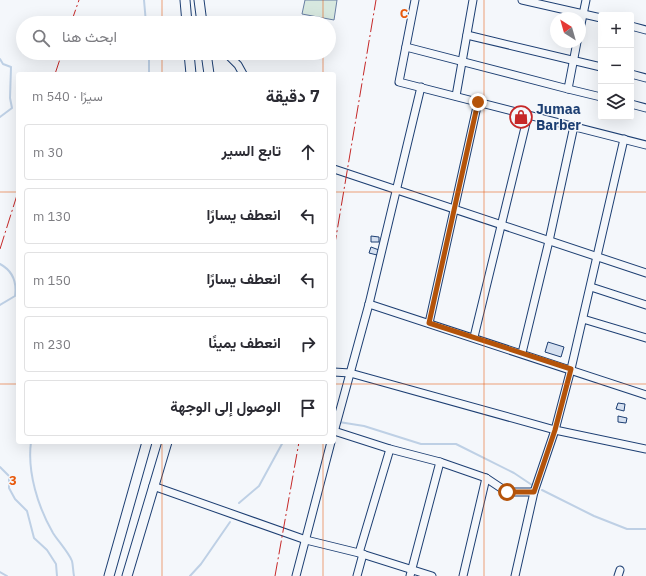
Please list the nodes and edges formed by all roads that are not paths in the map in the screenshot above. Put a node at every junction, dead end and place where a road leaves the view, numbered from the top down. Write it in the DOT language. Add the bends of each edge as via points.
graph roads {
  1 [pos="185,0"];
  2 [pos="199,0"];
  3 [pos="415,0"];
  4 [pos="473,0"];
  5 [pos="522,0"];
  6 [pos="586,0"];
  7 [pos="578,12"];
  8 [pos="583,12"];
  9 [pos="586,14"];
  10 [pos="186,16"];
  11 [pos="201,16"];
  12 [pos="598,17"];
  13 [pos="634,27"];
  14 [pos="646,30"];
  15 [pos="467,35"];
  16 [pos="406,47"];
  17 [pos="576,48"];
  18 [pos="190,60"];
  19 [pos="207,60"];
  20 [pos="233,60"];
  21 [pos="574,60"];
  22 [pos="462,61"];
  23 [pos="598,65"];
  24 [pos="191,72"];
  25 [pos="209,72"];
  26 [pos="242,72"];
  27 [pos="634,75"];
  28 [pos="646,78"];
  29 [pos="422,87"];
  30 [pos="568,89"];
  31 [pos="456,96"];
  32 [pos="598,96"];
  33 [pos="478,102"];
  34 [pos="634,105"];
  35 [pos="646,108"];
  36 [pos="528,115"];
  37 [pos="574,126"];
  38 [pos="624,139"];
  39 [pos="646,145"];
  40 [pos="336,170"];
  41 [pos="398,190"];
  42 [pos="455,210"];
  43 [pos="502,225"];
  44 [pos="549,241"];
  45 [pos="598,257"];
  46 [pos="646,273"];
  47 [pos="591,287"];
  48 [pos="369,304"];
  49 [pos="646,306"];
  50 [pos="583,319"];
  51 [pos="429,323"];
  52 [pos="474,337"];
  53 [pos="646,338"];
  54 [pos="522,353"];
  55 [pos="571,369"];
  56 [pos="336,372"];
  57 [pos="350,373"];
  58 [pos="646,395"];
  59 [pos="336,425"];
  60 [pos="336,430"];
  61 [pos="555,430"];
  62 [pos="146,444"];
  63 [pos="166,444"];
  64 [pos="330,444"];
  65 [pos="390,449"];
  66 [pos="646,449"];
  67 [pos="440,462"];
  68 [pos="486,478"];
  69 [pos="154,486"];
  70 [pos="534,492"];
  71 [pos="306,540"];
  72 [pos="361,554"];
  73 [pos="411,573"];
  74 [pos="109,576"];
  75 [pos="127,576"];
  76 [pos="296,576"];
  77 [pos="357,576"];
  78 [pos="432,576"];
  79 [pos="464,576"];
  80 [pos="514,576"];
  1 -- 10 [label="main road"];
  2 -- 11 [label="main road"];
  3 -- 16 [label="street"];
  4 -- 15 [label="street"];
  5 -- 7 [label="street"];
  6 -- 8 [label="street"];
  9 -- 12 [label="street"];
  13 -- 14 [label="street"];
  15 -- 21 [label="street"];
  15 -- 22 [label="street"];
  16 -- 22 [label="street"];
  16 -- 29 [label="street" via="398,82"];
  17 -- 21 [label="street"];
  18 -- 24 [label="main road"];
  19 -- 25 [label="main road"];
  20 -- 26 [label="street"];
  21 -- 23 [label="street"];
  21 -- 30 [label="street"];
  22 -- 30 [label="street"];
  22 -- 31 [label="street"];
  27 -- 28 [label="street"];
  29 -- 31 [label="street"];
  29 -- 41 [label="street"];
  30 -- 32 [label="street"];
  31 -- 33 [label="street"];
  33 -- 36 [label="street"];
  33 -- 42 [label="street"];
  34 -- 35 [label="street"];
  36 -- 37 [label="street"];
  36 -- 43 [label="street"];
  37 -- 38 [label="street"];
  37 -- 44 [label="street"];
  38 -- 39 [label="street"];
  38 -- 45 [label="street"];
  40 -- 41 [label="street"];
  41 -- 42 [label="street"];
  41 -- 48 [label="street"];
  42 -- 43 [label="street"];
  42 -- 51 [label="street"];
  43 -- 44 [label="street"];
  43 -- 52 [label="street"];
  44 -- 45 [label="street"];
  44 -- 54 [label="street"];
  45 -- 46 [label="street"];
  45 -- 47 [label="street"];
  47 -- 49 [label="street"];
  47 -- 50 [label="street"];
  48 -- 51 [label="street"];
  48 -- 57 [label="street"];
  50 -- 53 [label="street"];
  50 -- 55 [label="street"];
  51 -- 52 [label="street"];
  52 -- 54 [label="street"];
  54 -- 55 [label="street"];
  55 -- 58 [label="street"];
  55 -- 61 [label="street"];
  56 -- 57 [label="street"];
  57 -- 59 [label="street"];
  57 -- 61 [label="street"];
  60 -- 65 [label="street"];
  61 -- 66 [label="street"];
  61 -- 70 [label="street"];
  62 -- 74 [label="main road"];
  63 -- 69 [label="main road"];
  64 -- 71 [label="street"];
  65 -- 67 [label="street"];
  65 -- 72 [label="street"];
  67 -- 68 [label="street"];
  67 -- 73 [label="street"];
  68 -- 70 [label="street" via="507,492"];
  68 -- 79 [label="street"];
  69 -- 71 [label="street"];
  69 -- 75 [label="main road"];
  70 -- 80 [label="street"];
  71 -- 72 [label="street"];
  71 -- 76 [label="street"];
  72 -- 73 [label="street"];
  72 -- 77 [label="street"];
  73 -- 78 [label="street"];
}
